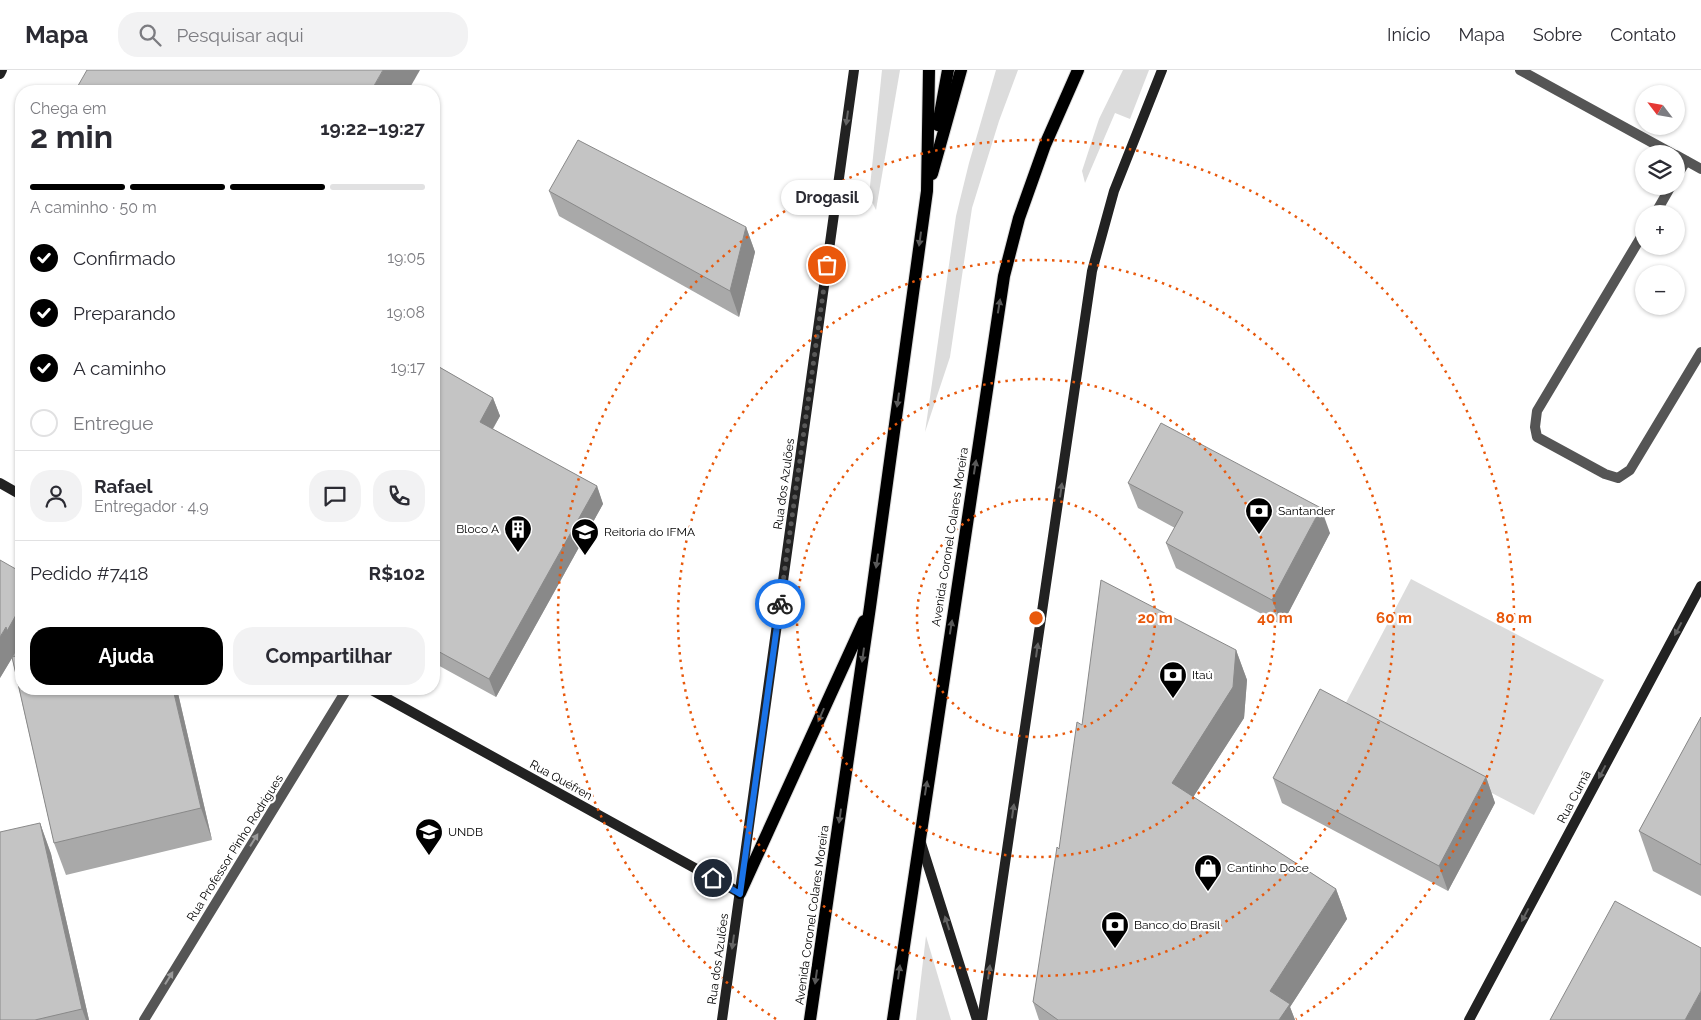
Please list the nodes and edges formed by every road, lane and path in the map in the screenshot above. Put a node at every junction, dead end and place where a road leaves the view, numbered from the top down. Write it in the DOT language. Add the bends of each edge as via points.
graph roads {
  1 [pos="2,70"];
  2 [pos="854,70"];
  3 [pos="930,70"];
  4 [pos="948,70"];
  5 [pos="961,70"];
  6 [pos="1078,70"];
  7 [pos="1162,70"];
  8 [pos="1520,70"];
  9 [pos="0,74"];
  10 [pos="1657,145"];
  11 [pos="1686,161"];
  12 [pos="1701,169"];
  13 [pos="927,191"];
  14 [pos="1635,247"];
  15 [pos="1701,352"];
  16 [pos="0,483"];
  17 [pos="15,492"];
  18 [pos="1701,586"];
  19 [pos="870,607"];
  20 [pos="343,695"];
  21 [pos="381,695"];
  22 [pos="919,836"];
  23 [pos="740,894"];
  24 [pos="144,1020"];
  25 [pos="722,1020"];
  26 [pos="810,1020"];
  27 [pos="892,1020"];
  28 [pos="977,1020"];
  29 [pos="982,1020"];
  30 [pos="1469,1020"];
  1 -- 9 [label="street"];
  2 -- 23 [label="street, Rua dos Azulões, one-way"];
  3 -- 13 [label="main road, Avenida Coronel Colares Moreira"];
  4 -- 13 [label="main road"];
  5 -- 13 [label="main road"];
  22 -- 6 [label="main road, Avenida Coronel Colares Moreira, one-way" via="1004,276 1018,218"];
  29 -- 7 [label="street, one-way" via="1092,271 1114,191"];
  8 -- 10 [label="street"];
  11 -- 12 [label="street"];
  13 -- 19 [label="main road, Avenida Coronel Colares Moreira, one-way"];
  14 -- 15 [label="street" via="1537,411 1537,438 1618,478 1630,470"];
  16 -- 17 [label="street"];
  18 -- 30 [label="street, Rua Cumã, one-way"];
  19 -- 23 [label="main road, one-way"];
  19 -- 26 [label="main road, Avenida Coronel Colares Moreira, one-way"];
  24 -- 20 [label="street, Rua Professor Pinho Rodrigues, one-way"];
  21 -- 23 [label="street, Rua Quéfren"];
  27 -- 22 [label="main road, Avenida Coronel Colares Moreira, one-way"];
  28 -- 22 [label="street, one-way"];
  23 -- 25 [label="street, Rua dos Azulões, one-way"];
}
